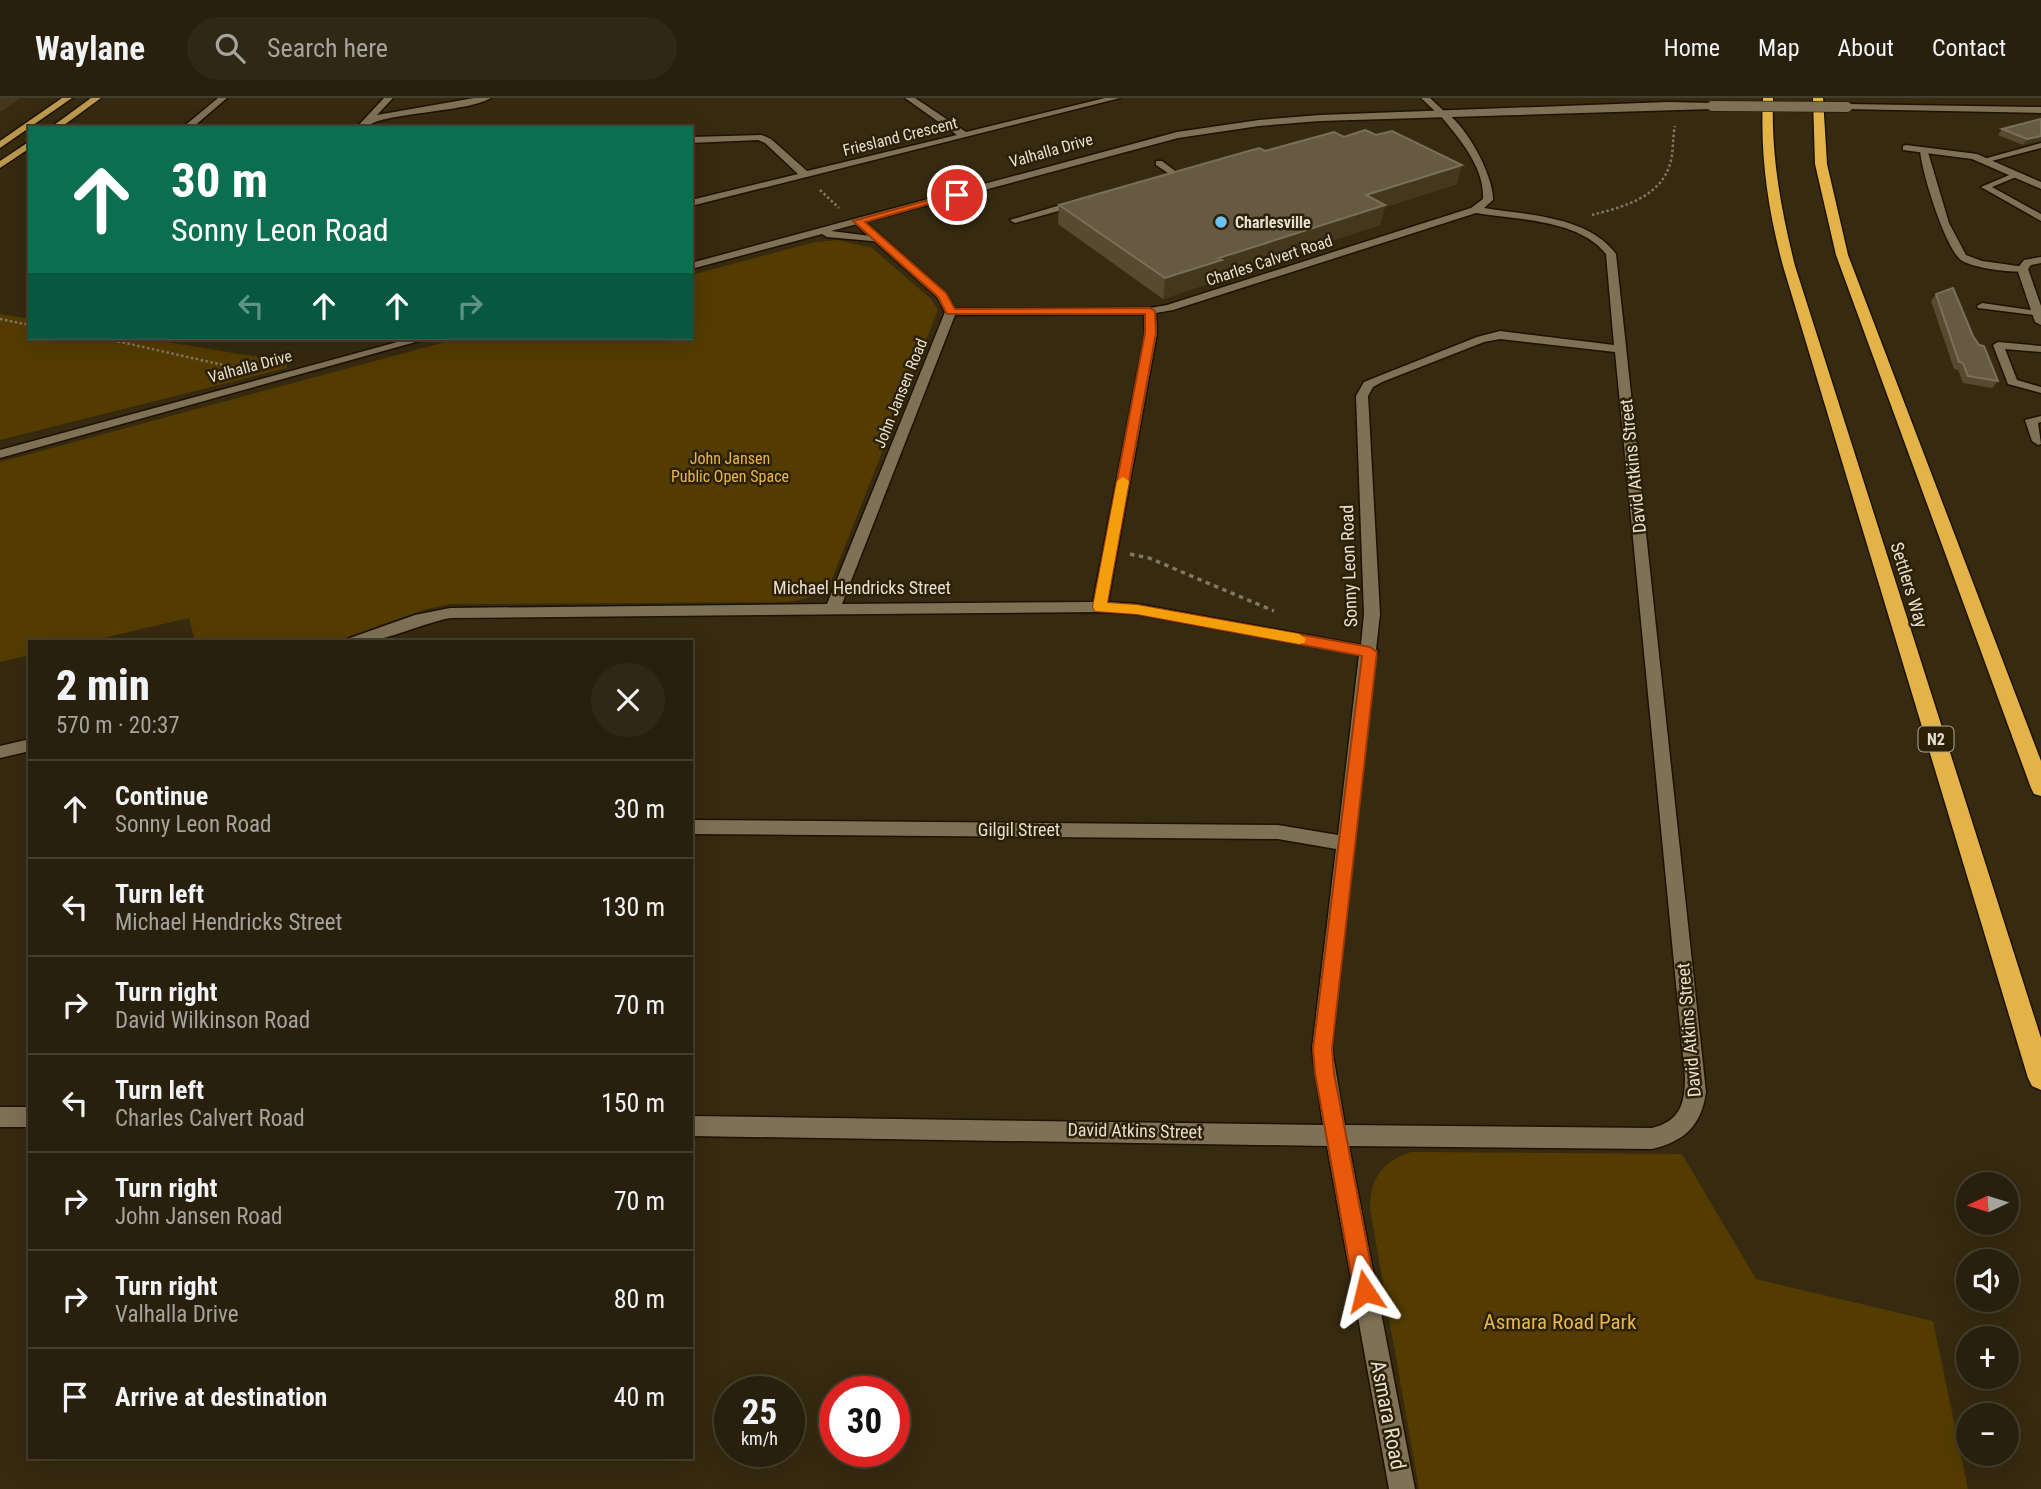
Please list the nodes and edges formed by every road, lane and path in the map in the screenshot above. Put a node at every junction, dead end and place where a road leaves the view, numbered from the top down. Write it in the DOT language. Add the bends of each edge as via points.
graph roads {
  1 [pos="68,98"];
  2 [pos="97,98"];
  3 [pos="223,98"];
  4 [pos="388,98"];
  5 [pos="487,98"];
  6 [pos="909,98"];
  7 [pos="1768,98"];
  8 [pos="1818,98"];
  9 [pos="1109,99"];
  10 [pos="1425,102"];
  11 [pos="1380,105"];
  12 [pos="1678,106"];
  13 [pos="2041,110"];
  14 [pos="1443,114"];
  15 [pos="369,119"];
  16 [pos="1676,122"];
  17 [pos="57,126"];
  18 [pos="188,126"];
  19 [pos="362,126"];
  20 [pos="1177,135"];
  21 [pos="965,136"];
  22 [pos="693,140"];
  23 [pos="0,145"];
  24 [pos="28,145"];
  25 [pos="2041,145"];
  26 [pos="1906,148"];
  27 [pos="1923,149"];
  28 [pos="1984,159"];
  29 [pos="1159,163"];
  30 [pos="0,165"];
  31 [pos="1189,173"];
  32 [pos="2017,175"];
  33 [pos="805,176"];
  34 [pos="1178,176"];
  35 [pos="1165,179"];
  36 [pos="2041,186"];
  37 [pos="1090,200"];
  38 [pos="693,203"];
  39 [pos="1475,210"];
  40 [pos="845,213"];
  41 [pos="2041,218"];
  42 [pos="1015,220"];
  43 [pos="858,221"];
  44 [pos="1576,230"];
  45 [pos="807,235"];
  46 [pos="879,240"];
  47 [pos="2041,260"];
  48 [pos="693,265"];
  49 [pos="2021,269"];
  50 [pos="1982,306"];
  51 [pos="1150,311"];
  52 [pos="951,312"];
  53 [pos="0,319"];
  54 [pos="2040,320"];
  55 [pos="28,325"];
  56 [pos="112,340"];
  57 [pos="417,340"];
  58 [pos="1621,349"];
  59 [pos="2041,349"];
  60 [pos="252,372"];
  61 [pos="2041,390"];
  62 [pos="2041,419"];
  63 [pos="85,429"];
  64 [pos="2039,441"];
  65 [pos="0,446"];
  66 [pos="0,454"];
  67 [pos="1110,550"];
  68 [pos="1100,607"];
  69 [pos="833,609"];
  70 [pos="1284,637"];
  71 [pos="362,640"];
  72 [pos="1370,652"];
  73 [pos="28,745"];
  74 [pos="0,752"];
  75 [pos="2041,788"];
  76 [pos="693,827"];
  77 [pos="1345,843"];
  78 [pos="2041,1078"];
  79 [pos="0,1117"];
  80 [pos="28,1117"];
  81 [pos="693,1126"];
  82 [pos="1336,1133"];
  83 [pos="1402,1489"];
  1 -- 23 [label="main road"];
  2 -- 17 [label="main road"];
  3 -- 18 [label="street"];
  4 -- 15 [label="street"];
  5 -- 15 [label="street"];
  6 -- 21 [label="street"];
  7 -- 78 [label="highway, Settlers Way / N2" via="1771,183 1789,266"];
  8 -- 75 [label="highway" via="1821,164 1845,262"];
  9 -- 21 [label="street, Friesland Crescent"];
  10 -- 12 [label="street, Valhalla Drive"];
  10 -- 14 [label="street"];
  11 -- 20 [label="street, Valhalla Drive" via="1269,116"];
  12 -- 13 [label="street, Valhalla Drive, bridge"];
  12 -- 14 [label="street, Valhalla Drive"];
  14 -- 20 [label="street, Valhalla Drive" via="1284,121"];
  14 -- 39 [label="street" via="1460,132 1489,189 1488,200"];
  15 -- 19 [label="street"];
  16 -- 44 [label="path" via="1664,180 1642,200 1587,217"];
  20 -- 43 [label="street, Valhalla Drive"];
  21 -- 33 [label="street, Friesland Crescent"];
  22 -- 33 [label="street" via="759,137"];
  24 -- 30 [label="main road"];
  25 -- 28 [label="lane"];
  26 -- 27 [label="street"];
  27 -- 28 [label="street"];
  27 -- 49 [label="lane" via="1943,217 1961,255"];
  28 -- 32 [label="street"];
  29 -- 34 [label="lane"];
  31 -- 34 [label="lane"];
  32 -- 36 [label="street"];
  32 -- 41 [label="lane" via="1985,187"];
  33 -- 38 [label="street, Friesland Crescent"];
  33 -- 40 [label="path"];
  34 -- 35 [label="lane"];
  37 -- 42 [label="lane"];
  39 -- 44 [label="street, David Atkins Street"];
  39 -- 51 [label="street, Charles Calvert Road" via="1192,302"];
  43 -- 45 [label="street, Valhalla Drive"];
  43 -- 46 [label="street"];
  44 -- 58 [label="street, David Atkins Street" via="1602,242 1611,254"];
  45 -- 46 [label="street"];
  45 -- 48 [label="street, Valhalla Drive"];
  46 -- 52 [label="street" via="948,301"];
  47 -- 49 [label="street" via="2028,262"];
  49 -- 54 [label="street"];
  50 -- 54 [label="lane"];
  51 -- 52 [label="street, Charles Calvert Road"];
  51 -- 67 [label="street" via="1151,333"];
  52 -- 69 [label="street, John Jansen Road"];
  53 -- 55 [label="path"];
  56 -- 60 [label="path"];
  57 -- 63 [label="street, Valhalla Drive"];
  58 -- 72 [label="street, Sonny Leon Road" via="1522,336 1490,337 1365,388"];
  58 -- 82 [label="street, David Atkins Street" via="1696,1077 1695,1106 1686,1123 1645,1139"];
  59 -- 61 [label="lane" via="1998,345 2012,382"];
  62 -- 64 [label="lane" via="2031,420"];
  63 -- 65 [label="street, Valhalla Drive"];
  63 -- 66 [label="street, Valhalla Drive"];
  67 -- 68 [label="street"];
  67 -- 70 [label="path" via="1149,558 1279,613"];
  68 -- 69 [label="street, Michael Hendricks Street"];
  68 -- 70 [label="street, Michael Hendricks Street" via="1137,609"];
  69 -- 71 [label="street, Michael Hendricks Street" via="450,613"];
  70 -- 72 [label="street, Michael Hendricks Street"];
  72 -- 77 [label="street, Sonny Leon Road"];
  73 -- 74 [label="street"];
  76 -- 77 [label="street, Gilgil Street" via="1278,832"];
  77 -- 82 [label="street, Sonny Leon Road" via="1322,1049"];
  79 -- 80 [label="street"];
  81 -- 82 [label="street, David Atkins Street"];
  82 -- 83 [label="street, Asmara Road"];
}
